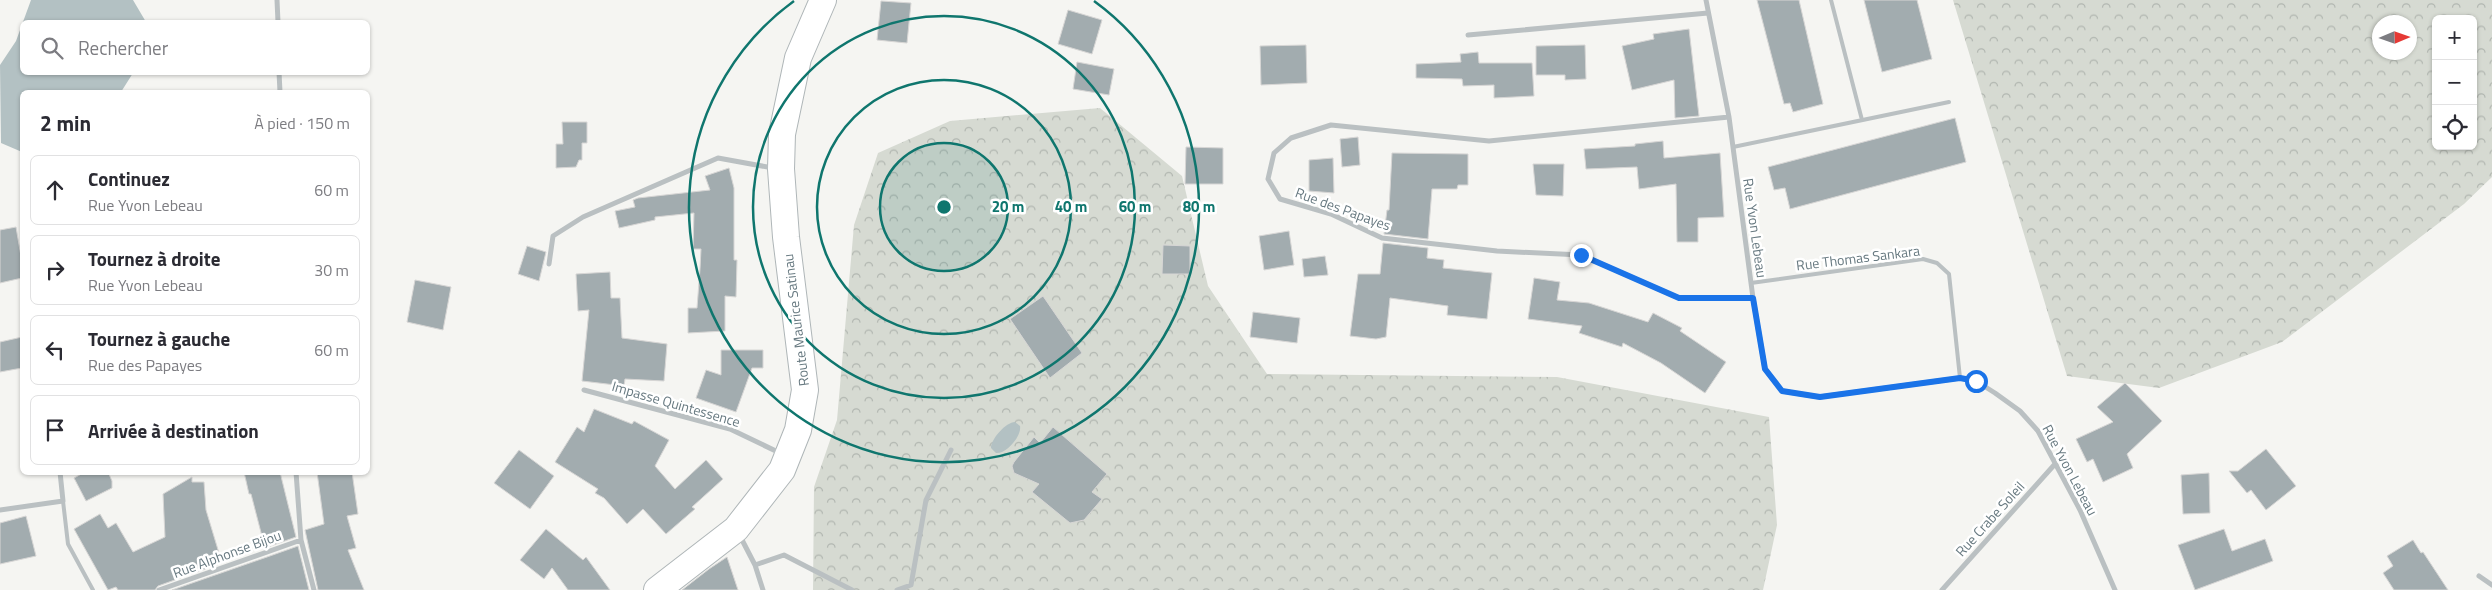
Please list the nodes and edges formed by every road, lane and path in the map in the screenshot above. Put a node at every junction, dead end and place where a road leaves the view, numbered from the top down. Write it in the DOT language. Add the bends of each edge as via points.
graph roads {
  1 [pos="277,0"];
  2 [pos="823,0"];
  3 [pos="1706,0"];
  4 [pos="1830,0"];
  5 [pos="1708,13"];
  6 [pos="278,20"];
  7 [pos="1468,36"];
  8 [pos="279,75"];
  9 [pos="280,90"];
  10 [pos="1949,102"];
  11 [pos="1729,117"];
  12 [pos="1862,120"];
  13 [pos="1733,147"];
  14 [pos="781,169"];
  15 [pos="549,264"];
  16 [pos="1751,283"];
  17 [pos="1753,298"];
  18 [pos="1960,378"];
  19 [pos="584,390"];
  20 [pos="951,450"];
  21 [pos="787,456"];
  22 [pos="2055,464"];
  23 [pos="60,475"];
  24 [pos="296,475"];
  25 [pos="63,501"];
  26 [pos="0,510"];
  27 [pos="736,529"];
  28 [pos="301,540"];
  29 [pos="755,565"];
  30 [pos="2479,576"];
  31 [pos="2492,584"];
  32 [pos="93,590"];
  33 [pos="159,590"];
  34 [pos="314,590"];
  35 [pos="657,590"];
  36 [pos="763,590"];
  37 [pos="852,590"];
  38 [pos="897,590"];
  39 [pos="1942,590"];
  40 [pos="2115,590"];
  1 -- 6 [label="street"];
  2 -- 14 [label="main road, Route Maurice Satinau" via="798,58 782,134"];
  3 -- 5 [label="street, Rue Yvon Lebeau"];
  4 -- 12 [label="lane"];
  5 -- 7 [label="street"];
  5 -- 11 [label="street, Rue Yvon Lebeau"];
  8 -- 9 [label="street"];
  10 -- 12 [label="lane"];
  11 -- 13 [label="street, Rue Yvon Lebeau"];
  11 -- 17 [label="street, Rue des Papayes" via="1489,141 1332,125 1291,138 1274,153 1268,179 1280,199 1331,214 1382,238 1497,251 1581,255 1679,298"];
  12 -- 13 [label="lane"];
  13 -- 16 [label="street, Rue Yvon Lebeau"];
  14 -- 15 [label="street" via="718,158 563,229 553,236"];
  14 -- 21 [label="main road, Route Maurice Satinau" via="805,390 798,430"];
  16 -- 17 [label="street, Rue Yvon Lebeau"];
  16 -- 18 [label="lane, Rue Thomas Sankara" via="1923,260 1937,263 1949,274"];
  17 -- 18 [label="street, Rue Yvon Lebeau" via="1765,369 1782,391 1820,397"];
  18 -- 22 [label="street, Rue Yvon Lebeau" via="1976,381 2020,411 2038,431"];
  19 -- 21 [label="street, Impasse Quintessence" via="730,429"];
  20 -- 38 [label="street" via="926,500 911,585"];
  21 -- 27 [label="main road, Route Maurice Satinau" via="782,470"];
  22 -- 39 [label="street, Rue Crabe Soleil"];
  22 -- 40 [label="street, Rue Yvon Lebeau" via="2080,510"];
  23 -- 25 [label="street"];
  24 -- 28 [label="street"];
  25 -- 26 [label="street"];
  25 -- 32 [label="lane" via="68,544"];
  27 -- 29 [label="street"];
  27 -- 35 [label="main road, Route Maurice Satinau"];
  28 -- 33 [label="street, Rue Alphonse Bijou"];
  28 -- 34 [label="street"];
  29 -- 36 [label="street"];
  29 -- 37 [label="street" via="784,555"];
  30 -- 31 [label="street"];
}
